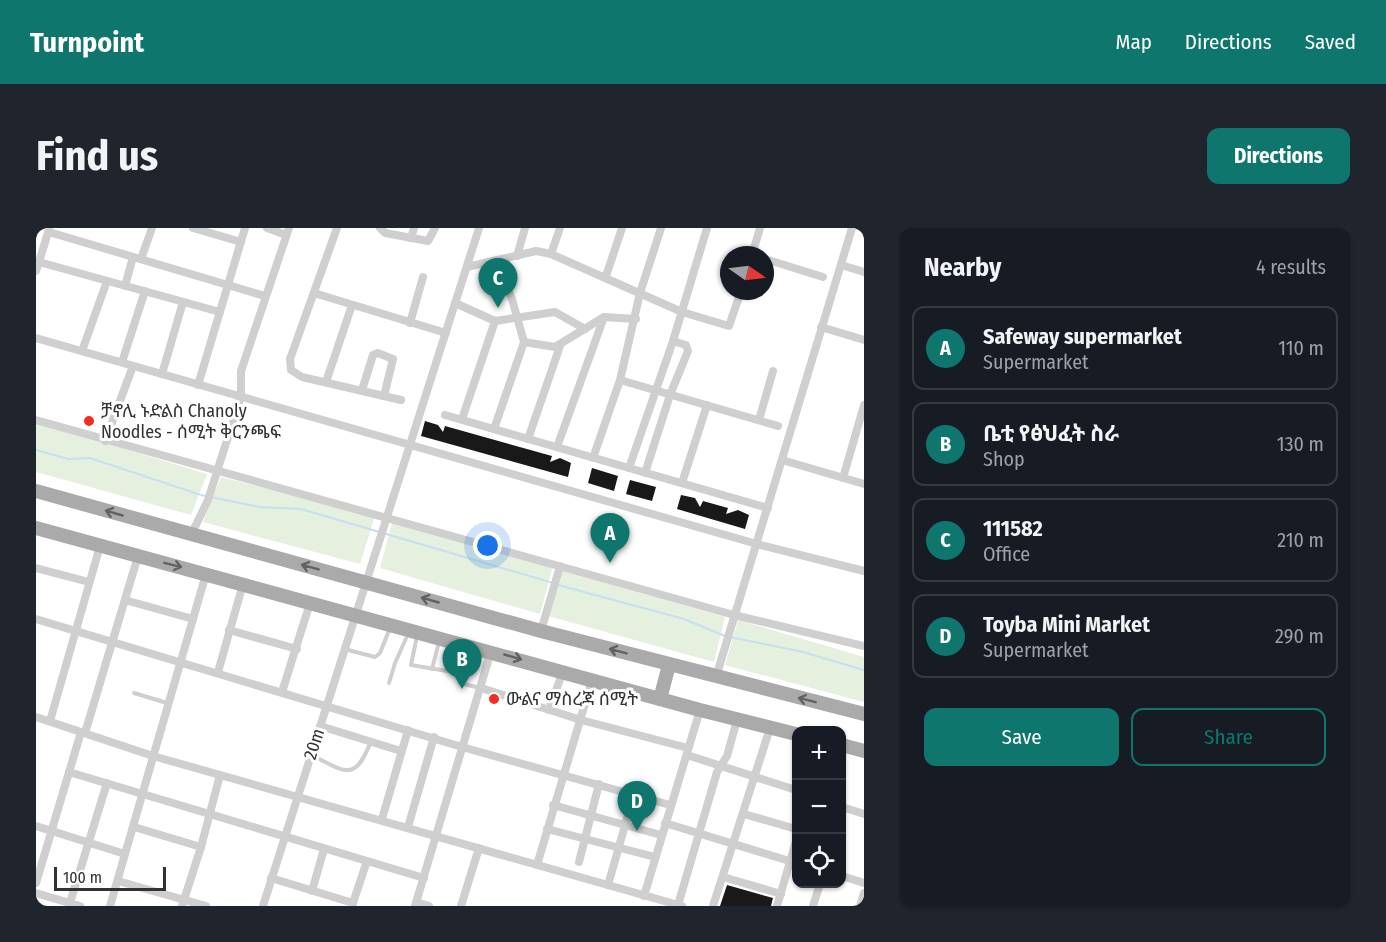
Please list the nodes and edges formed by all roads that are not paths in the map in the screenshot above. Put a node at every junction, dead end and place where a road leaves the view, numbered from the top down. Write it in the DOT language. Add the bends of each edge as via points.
graph roads {
  1 [pos="152,228"];
  2 [pos="192,228"];
  3 [pos="246,228"];
  4 [pos="267,228"];
  5 [pos="337,228"];
  6 [pos="380,228"];
  7 [pos="414,228"];
  8 [pos="435,228"];
  9 [pos="479,228"];
  10 [pos="525,228"];
  11 [pos="560,228"];
  12 [pos="622,228"];
  13 [pos="661,228"];
  14 [pos="707,228"];
  15 [pos="760,228"];
  16 [pos="852,228"];
  17 [pos="49,230"];
  18 [pos="287,232"];
  19 [pos="411,238"];
  20 [pos="241,242"];
  21 [pos="755,246"];
  22 [pos="552,254"];
  23 [pos="517,256"];
  24 [pos="137,258"];
  25 [pos="495,261"];
  26 [pos="39,262"];
  27 [pos="774,262"];
  28 [pos="842,265"];
  29 [pos="467,267"];
  30 [pos="36,271"];
  31 [pos="864,272"];
  32 [pos="606,276"];
  33 [pos="423,277"];
  34 [pos="823,277"];
  35 [pos="106,281"];
  36 [pos="227,285"];
  37 [pos="125,286"];
  38 [pos="145,291"];
  39 [pos="314,293"];
  40 [pos="639,293"];
  41 [pos="265,296"];
  42 [pos="738,300"];
  43 [pos="183,302"];
  44 [pos="455,303"];
  45 [pos="352,305"];
  46 [pos="220,312"];
  47 [pos="682,312"];
  48 [pos="604,316"];
  49 [pos="518,317"];
  50 [pos="636,320"];
  51 [pos="495,321"];
  52 [pos="410,322"];
  53 [pos="821,327"];
  54 [pos="585,329"];
  55 [pos="446,333"];
  56 [pos="36,338"];
  57 [pos="864,340"];
  58 [pos="673,341"];
  59 [pos="524,342"];
  60 [pos="560,346"];
  61 [pos="82,351"];
  62 [pos="122,362"];
  63 [pos="133,366"];
  64 [pos="773,371"];
  65 [pos="162,374"];
  66 [pos="620,380"];
  67 [pos="326,382"];
  68 [pos="198,384"];
  69 [pos="362,390"];
  70 [pos="654,390"];
  71 [pos="670,395"];
  72 [pos="241,396"];
  73 [pos="384,396"];
  74 [pos="401,400"];
  75 [pos="707,405"];
  76 [pos="864,405"];
  77 [pos="444,415"];
  78 [pos="36,420"];
  79 [pos="462,420"];
  80 [pos="759,420"];
  81 [pos="778,426"];
  82 [pos="494,429"];
  83 [pos="528,439"];
  84 [pos="105,441"];
  85 [pos="410,444"];
  86 [pos="557,447"];
  87 [pos="594,458"];
  88 [pos="782,460"];
  89 [pos="629,468"];
  90 [pos="217,471"];
  91 [pos="645,473"];
  92 [pos="843,478"];
  93 [pos="682,483"];
  94 [pos="864,484"];
  95 [pos="36,491"];
  96 [pos="768,508"];
  97 [pos="388,517"];
  98 [pos="36,528"];
  99 [pos="191,535"];
  100 [pos="757,544"];
  101 [pos="100,546"];
  102 [pos="138,556"];
  103 [pos="560,566"];
  104 [pos="36,568"];
  105 [pos="864,571"];
  106 [pos="206,574"];
  107 [pos="89,582"];
  108 [pos="366,582"];
  109 [pos="243,584"];
  110 [pos="124,600"];
  111 [pos="310,603"];
  112 [pos="355,615"];
  113 [pos="734,615"];
  114 [pos="36,619"];
  115 [pos="193,619"];
  116 [pos="391,625"];
  117 [pos="229,630"];
  118 [pos="414,631"];
  119 [pos="541,631"];
  120 [pos="75,632"];
  121 [pos="440,638"];
  122 [pos="112,642"];
  123 [pos="455,642"];
  124 [pos="864,646"];
  125 [pos="297,649"];
  126 [pos="345,649"];
  127 [pos="491,651"];
  128 [pos="180,661"];
  129 [pos="669,665"];
  130 [pos="432,670"];
  131 [pos="563,671"];
  132 [pos="218,672"];
  133 [pos="716,677"];
  134 [pos="592,680"];
  135 [pos="389,683"];
  136 [pos="460,683"];
  137 [pos="481,688"];
  138 [pos="282,692"];
  139 [pos="134,693"];
  140 [pos="660,699"];
  141 [pos="168,703"];
  142 [pos="327,705"];
  143 [pos="549,710"];
  144 [pos="700,710"];
  145 [pos="864,714"];
  146 [pos="36,717"];
  147 [pos="581,720"];
  148 [pos="737,720"];
  149 [pos="50,721"];
  150 [pos="320,726"];
  151 [pos="770,728"];
  152 [pos="408,730"];
  153 [pos="83,733"];
  154 [pos="792,733"];
  155 [pos="434,738"];
  156 [pos="370,741"];
  157 [pos="846,746"];
  158 [pos="462,747"];
  159 [pos="401,751"];
  160 [pos="864,751"];
  161 [pos="688,752"];
  162 [pos="311,754"];
  163 [pos="153,756"];
  164 [pos="721,766"];
  165 [pos="69,772"];
  166 [pos="562,774"];
  167 [pos="220,775"];
  168 [pos="755,777"];
  169 [pos="107,783"];
  170 [pos="599,784"];
  171 [pos="792,789"];
  172 [pos="144,793"];
  173 [pos="634,794"];
  174 [pos="297,797"];
  175 [pos="670,804"];
  176 [pos="553,805"];
  177 [pos="846,809"];
  178 [pos="744,813"];
  179 [pos="864,814"];
  180 [pos="210,815"];
  181 [pos="591,816"];
  182 [pos="382,819"];
  183 [pos="665,823"];
  184 [pos="625,825"];
  185 [pos="36,826"];
  186 [pos="134,827"];
  187 [pos="408,827"];
  188 [pos="792,828"];
  189 [pos="547,829"];
  190 [pos="51,831"];
  191 [pos="699,833"];
  192 [pos="436,835"];
  193 [pos="662,835"];
  194 [pos="284,837"];
  195 [pos="585,839"];
  196 [pos="88,844"];
  197 [pos="734,844"];
  198 [pos="201,847"];
  199 [pos="618,847"];
  200 [pos="479,848"];
  201 [pos="324,849"];
  202 [pos="125,855"];
  203 [pos="655,857"];
  204 [pos="367,861"];
  205 [pos="579,862"];
  206 [pos="792,862"];
  207 [pos="537,865"];
  208 [pos="792,865"];
  209 [pos="846,877"];
  210 [pos="271,878"];
  211 [pos="424,878"];
  212 [pos="723,878"];
  213 [pos="118,881"];
  214 [pos="36,883"];
  215 [pos="864,883"];
  216 [pos="608,885"];
  217 [pos="819,888"];
  218 [pos="312,891"];
  219 [pos="36,893"];
  220 [pos="864,893"];
  221 [pos="781,894"];
  222 [pos="644,896"];
  223 [pos="183,903"];
  224 [pos="69,904"];
  225 [pos="353,904"];
  226 [pos="416,904"];
  227 [pos="680,905"];
  228 [pos="80,906"];
  229 [pos="110,906"];
  230 [pos="206,906"];
  231 [pos="263,906"];
  232 [pos="429,906"];
  233 [pos="461,906"];
  234 [pos="713,906"];
  235 [pos="777,906"];
  236 [pos="813,906"];
  237 [pos="860,906"];
  1 -- 24 [label="street"];
  2 -- 20 [label="street"];
  3 -- 20 [label="street"];
  4 -- 18 [label="street"];
  5 -- 39 [label="street"];
  6 -- 19 [label="street" via="385,233"];
  7 -- 19 [label="street"];
  8 -- 19 [label="street" via="428,241"];
  9 -- 29 [label="street, 20m"];
  10 -- 23 [label="street"];
  11 -- 22 [label="street"];
  12 -- 32 [label="street"];
  13 -- 40 [label="street"];
  14 -- 47 [label="street"];
  15 -- 21 [label="street"];
  16 -- 28 [label="street"];
  17 -- 24 [label="street"];
  17 -- 26 [label="street"];
  18 -- 41 [label="street"];
  20 -- 36 [label="street"];
  22 -- 23 [label="street" via="536,251"];
  22 -- 32 [label="street"];
  23 -- 25 [label="street"];
  24 -- 36 [label="street"];
  24 -- 37 [label="street"];
  25 -- 29 [label="street"];
  25 -- 49 [label="street"];
  26 -- 30 [label="street"];
  26 -- 35 [label="street"];
  27 -- 34 [label="street"];
  28 -- 31 [label="street"];
  28 -- 53 [label="street"];
  29 -- 44 [label="street, 20m"];
  32 -- 40 [label="street"];
  33 -- 52 [label="street"];
  35 -- 37 [label="street"];
  35 -- 61 [label="street"];
  36 -- 41 [label="street"];
  36 -- 46 [label="street"];
  37 -- 38 [label="street"];
  38 -- 43 [label="street"];
  38 -- 62 [label="street"];
  39 -- 45 [label="street"];
  39 -- 67 [label="street" via="290,359 291,370 302,377"];
  40 -- 47 [label="street"];
  40 -- 50 [label="street"];
  41 -- 72 [label="street" via="241,371"];
  42 -- 47 [label="street" via="731,326"];
  43 -- 46 [label="street"];
  43 -- 65 [label="street"];
  44 -- 51 [label="street"];
  44 -- 55 [label="street, 20m"];
  45 -- 52 [label="street"];
  45 -- 67 [label="street"];
  46 -- 68 [label="street"];
  47 -- 58 [label="street"];
  48 -- 50 [label="street"];
  48 -- 54 [label="street"];
  48 -- 86 [label="street"];
  49 -- 51 [label="street"];
  49 -- 54 [label="street" via="555,312"];
  49 -- 59 [label="street"];
  50 -- 66 [label="street"];
  51 -- 79 [label="street"];
  52 -- 55 [label="street"];
  53 -- 57 [label="street"];
  53 -- 88 [label="street"];
  54 -- 60 [label="street"];
  55 -- 85 [label="street, 20m"];
  56 -- 61 [label="street"];
  58 -- 70 [label="street"];
  58 -- 71 [label="street" via="686,345 688,351"];
  59 -- 60 [label="street"];
  59 -- 82 [label="street"];
  60 -- 83 [label="street"];
  61 -- 62 [label="street"];
  62 -- 63 [label="street"];
  63 -- 65 [label="street"];
  63 -- 84 [label="street"];
  64 -- 80 [label="street"];
  65 -- 68 [label="street"];
  66 -- 70 [label="street"];
  66 -- 87 [label="street"];
  67 -- 69 [label="street"];
  68 -- 72 [label="street"];
  69 -- 73 [label="street"];
  69 -- 73 [label="street" via="373,355 378,353 393,359"];
  70 -- 71 [label="street"];
  70 -- 89 [label="street"];
  71 -- 75 [label="street"];
  71 -- 91 [label="street"];
  72 -- 85 [label="street"];
  72 -- 90 [label="street"];
  73 -- 74 [label="street"];
  75 -- 80 [label="street"];
  75 -- 93 [label="street"];
  76 -- 92 [label="street"];
  77 -- 79 [label="street"];
  78 -- 84 [label="street"];
  79 -- 82 [label="street"];
  80 -- 81 [label="street"];
  82 -- 83 [label="street"];
  83 -- 86 [label="street"];
  84 -- 90 [label="street"];
  85 -- 97 [label="street, 20m"];
  85 -- 100 [label="street"];
  86 -- 87 [label="street"];
  87 -- 89 [label="street"];
  88 -- 92 [label="street"];
  88 -- 96 [label="street"];
  89 -- 91 [label="street"];
  90 -- 97 [label="street"];
  90 -- 99 [label="street"];
  91 -- 93 [label="street"];
  92 -- 94 [label="street"];
  93 -- 96 [label="street"];
  99 -- 95 [label="main road, one-way"];
  96 -- 100 [label="street"];
  97 -- 103 [label="street"];
  97 -- 108 [label="street, 20m"];
  98 -- 101 [label="main road"];
  108 -- 99 [label="main road, one-way"];
  100 -- 105 [label="street"];
  100 -- 113 [label="street"];
  101 -- 102 [label="main road"];
  101 -- 107 [label="street"];
  102 -- 106 [label="main road, one-way"];
  102 -- 110 [label="street"];
  103 -- 113 [label="street"];
  103 -- 119 [label="street"];
  104 -- 107 [label="street"];
  106 -- 109 [label="main road"];
  106 -- 115 [label="street"];
  107 -- 120 [label="street"];
  108 -- 112 [label="street, 20m"];
  119 -- 108 [label="main road, one-way"];
  109 -- 111 [label="main road"];
  109 -- 117 [label="street"];
  110 -- 115 [label="street"];
  110 -- 122 [label="street"];
  111 -- 112 [label="main road"];
  111 -- 125 [label="street"];
  112 -- 116 [label="main road"];
  112 -- 126 [label="street, 20m"];
  113 -- 124 [label="street"];
  113 -- 133 [label="street"];
  114 -- 120 [label="street"];
  115 -- 128 [label="street"];
  116 -- 118 [label="main road"];
  116 -- 126 [label="lane" via="375,657"];
  117 -- 125 [label="street"];
  117 -- 132 [label="street"];
  118 -- 121 [label="main road"];
  118 -- 130 [label="lane" via="410,663"];
  118 -- 135 [label="lane" via="395,663"];
  129 -- 119 [label="main road, one-way"];
  120 -- 122 [label="street"];
  120 -- 149 [label="street"];
  121 -- 123 [label="main road"];
  121 -- 130 [label="lane"];
  122 -- 128 [label="street"];
  122 -- 153 [label="street"];
  123 -- 127 [label="main road"];
  123 -- 130 [label="lane" via="449,669"];
  125 -- 138 [label="street"];
  126 -- 142 [label="street, 20m"];
  127 -- 131 [label="main road, one-way"];
  127 -- 137 [label="street"];
  128 -- 132 [label="street"];
  128 -- 141 [label="street"];
  129 -- 133 [label="main road"];
  129 -- 140 [label="main road"];
  131 -- 134 [label="main road"];
  131 -- 143 [label="street"];
  132 -- 138 [label="street"];
  145 -- 133 [label="main road, one-way"];
  134 -- 140 [label="main road"];
  134 -- 147 [label="street"];
  136 -- 137 [label="lane"];
  137 -- 143 [label="street"];
  137 -- 158 [label="street"];
  138 -- 142 [label="street"];
  139 -- 141 [label="lane"];
  140 -- 144 [label="main road"];
  141 -- 163 [label="street"];
  142 -- 150 [label="street, 20m"];
  142 -- 152 [label="street"];
  143 -- 147 [label="street"];
  144 -- 148 [label="main road"];
  144 -- 161 [label="street"];
  146 -- 149 [label="street"];
  147 -- 161 [label="street"];
  147 -- 166 [label="street"];
  148 -- 151 [label="main road"];
  148 -- 164 [label="street"];
  149 -- 153 [label="street"];
  150 -- 156 [label="street"];
  150 -- 162 [label="street, 20m"];
  151 -- 154 [label="main road"];
  151 -- 168 [label="street"];
  152 -- 155 [label="street"];
  152 -- 159 [label="street"];
  153 -- 163 [label="street"];
  153 -- 165 [label="street"];
  155 -- 158 [label="street"];
  155 -- 187 [label="street"];
  156 -- 159 [label="street"];
  156 -- 162 [label="lane" via="363,762 349,770"];
  157 -- 160 [label="main road"];
  158 -- 166 [label="street"];
  158 -- 192 [label="street"];
  159 -- 182 [label="street"];
  161 -- 164 [label="street"];
  161 -- 175 [label="street"];
  162 -- 174 [label="street, 20m"];
  163 -- 167 [label="street"];
  163 -- 172 [label="street"];
  164 -- 168 [label="street"];
  164 -- 191 [label="street"];
  165 -- 169 [label="street"];
  165 -- 190 [label="street"];
  166 -- 170 [label="street"];
  166 -- 176 [label="street"];
  167 -- 174 [label="street"];
  167 -- 180 [label="street"];
  168 -- 171 [label="street"];
  168 -- 178 [label="street"];
  169 -- 172 [label="street"];
  169 -- 196 [label="street"];
  170 -- 173 [label="street"];
  170 -- 181 [label="street"];
  172 -- 180 [label="street"];
  172 -- 186 [label="street"];
  173 -- 175 [label="street"];
  173 -- 184 [label="street"];
  174 -- 182 [label="street"];
  174 -- 194 [label="street, 20m"];
  175 -- 183 [label="street"];
  176 -- 181 [label="street"];
  176 -- 189 [label="street"];
  177 -- 179 [label="street"];
  178 -- 188 [label="street"];
  178 -- 197 [label="street"];
  180 -- 194 [label="street"];
  180 -- 198 [label="street"];
  181 -- 184 [label="street"];
  181 -- 195 [label="street"];
  182 -- 187 [label="street"];
  183 -- 191 [label="street"];
  183 -- 193 [label="street"];
  184 -- 193 [label="street"];
  184 -- 199 [label="street"];
  185 -- 190 [label="street"];
  186 -- 198 [label="street"];
  186 -- 202 [label="street"];
  187 -- 192 [label="street"];
  189 -- 195 [label="street"];
  189 -- 207 [label="street"];
  190 -- 196 [label="street"];
  190 -- 214 [label="street"];
  191 -- 197 [label="street"];
  191 -- 227 [label="street"];
  192 -- 200 [label="street"];
  192 -- 211 [label="street"];
  193 -- 203 [label="street"];
  194 -- 201 [label="street"];
  194 -- 210 [label="street, 20m"];
  195 -- 199 [label="street"];
  195 -- 205 [label="street"];
  196 -- 202 [label="street"];
  196 -- 224 [label="street"];
  197 -- 206 [label="street"];
  197 -- 212 [label="street"];
  198 -- 223 [label="street"];
  199 -- 203 [label="street"];
  199 -- 216 [label="street"];
  200 -- 207 [label="street"];
  200 -- 233 [label="street"];
  201 -- 204 [label="street"];
  201 -- 218 [label="street"];
  202 -- 213 [label="street"];
  203 -- 222 [label="street"];
  204 -- 211 [label="street"];
  204 -- 225 [label="street"];
  207 -- 216 [label="street"];
  208 -- 221 [label="street"];
  209 -- 215 [label="street"];
  210 -- 218 [label="street"];
  210 -- 231 [label="street, 20m"];
  211 -- 226 [label="street"];
  212 -- 221 [label="street"];
  212 -- 234 [label="street"];
  213 -- 223 [label="street"];
  213 -- 229 [label="street"];
  216 -- 222 [label="street"];
  217 -- 236 [label="street"];
  218 -- 225 [label="street"];
  219 -- 224 [label="street"];
  220 -- 237 [label="street"];
  221 -- 235 [label="street"];
  222 -- 227 [label="street"];
  223 -- 230 [label="street"];
  224 -- 228 [label="street"];
  226 -- 232 [label="street"];
}
